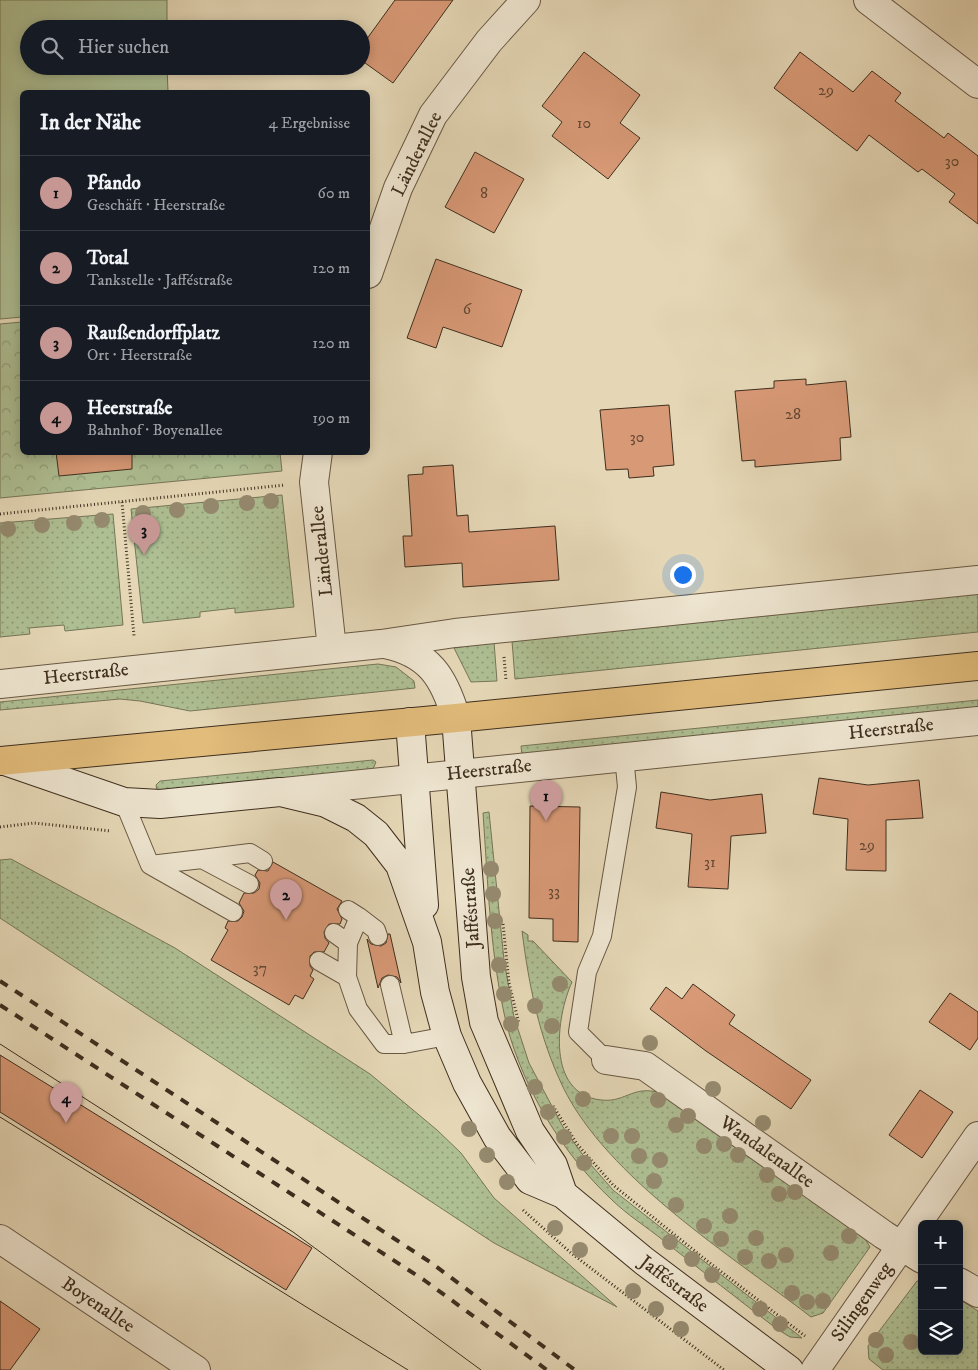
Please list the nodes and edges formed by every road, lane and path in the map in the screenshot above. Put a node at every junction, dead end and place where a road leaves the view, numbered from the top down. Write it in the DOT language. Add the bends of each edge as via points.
graph roads {
  1 [pos="526,0"];
  2 [pos="868,0"];
  3 [pos="978,84"];
  4 [pos="370,268"];
  5 [pos="318,455"];
  6 [pos="314,482"];
  7 [pos="122,502"];
  8 [pos="0,514"];
  9 [pos="978,580"];
  10 [pos="134,636"];
  11 [pos="381,644"];
  12 [pos="332,649"];
  13 [pos="504,651"];
  14 [pos="978,666"];
  15 [pos="506,680"];
  16 [pos="0,684"];
  17 [pos="456,718"];
  18 [pos="978,721"];
  19 [pos="410,722"];
  20 [pos="624,756"];
  21 [pos="3,761"];
  22 [pos="461,773"];
  23 [pos="414,778"];
  24 [pos="280,792"];
  25 [pos="124,802"];
  26 [pos="202,859"];
  27 [pos="263,861"];
  28 [pos="150,865"];
  29 [pos="250,884"];
  30 [pos="233,912"];
  31 [pos="503,922"];
  32 [pos="378,936"];
  33 [pos="427,942"];
  34 [pos="319,961"];
  35 [pos="346,977"];
  36 [pos="390,985"];
  37 [pos="519,1025"];
  38 [pos="447,1036"];
  39 [pos="404,1044"];
  40 [pos="606,1060"];
  41 [pos="552,1104"];
  42 [pos="978,1136"];
  43 [pos="563,1194"];
  44 [pos="0,1239"];
  45 [pos="911,1253"];
  46 [pos="963,1284"];
  47 [pos="978,1293"];
  48 [pos="807,1338"];
  49 [pos="196,1370"];
  50 [pos="789,1370"];
  51 [pos="815,1370"];
  1 -- 4 [label="street, Länderallee" via="489,41 433,115 398,188"];
  2 -- 3 [label="street"];
  5 -- 6 [label="street, Länderallee"];
  6 -- 7 [label="path"];
  6 -- 12 [label="street, Länderallee"];
  7 -- 8 [label="path"];
  7 -- 10 [label="path"];
  9 -- 11 [label="street, Heerstraße" via="442,634"];
  11 -- 12 [label="street, Heerstraße"];
  11 -- 17 [label="street, Jafféstraße" via="418,654 436,672 450,695"];
  12 -- 16 [label="street, Heerstraße"];
  13 -- 15 [label="path"];
  14 -- 17 [label="main road, Heerstraße"];
  17 -- 19 [label="main road, Heerstraße"];
  17 -- 22 [label="street, Jafféstraße"];
  18 -- 20 [label="street, Heerstraße"];
  19 -- 21 [label="main road, Heerstraße"];
  19 -- 23 [label="street, Jafféstraße"];
  20 -- 22 [label="street, Heerstraße"];
  20 -- 40 [label="lane" via="626,796 602,936 587,972 578,1032"];
  21 -- 25 [label="street, Heerstraße"];
  22 -- 23 [label="street, Heerstraße"];
  22 -- 43 [label="street, Jafféstraße" via="476,977 484,1022 526,1122 552,1164"];
  23 -- 24 [label="street, Heerstraße"];
  23 -- 33 [label="street, Jafféstraße"];
  24 -- 25 [label="street, Heerstraße" via="160,804"];
  24 -- 33 [label="street, Jafféstraße" via="326,803 356,818 376,834 400,865"];
  25 -- 28 [label="lane"];
  26 -- 27 [label="lane" via="250,853"];
  26 -- 28 [label="lane"];
  26 -- 29 [label="lane"];
  28 -- 30 [label="lane"];
  31 -- 37 [label="path" via="509,983"];
  32 -- 35 [label="lane" via="376,930 354,913 341,938"];
  33 -- 38 [label="street, Jafféstraße" via="434,992"];
  34 -- 35 [label="lane"];
  35 -- 39 [label="lane" via="358,1009 384,1044"];
  36 -- 39 [label="lane"];
  38 -- 39 [label="lane"];
  38 -- 43 [label="street, Jafféstraße" via="467,1083 496,1137 530,1180"];
  40 -- 45 [label="street, Wandalenallee" via="645,1066"];
  41 -- 48 [label="path" via="577,1144 613,1185"];
  42 -- 45 [label="street, Silingenweg"];
  43 -- 50 [label="street, Jafféstraße" via="644,1261"];
  44 -- 49 [label="street, Boyenallee"];
  45 -- 51 [label="street, Silingenweg"];
  46 -- 47 [label="street"];
}
